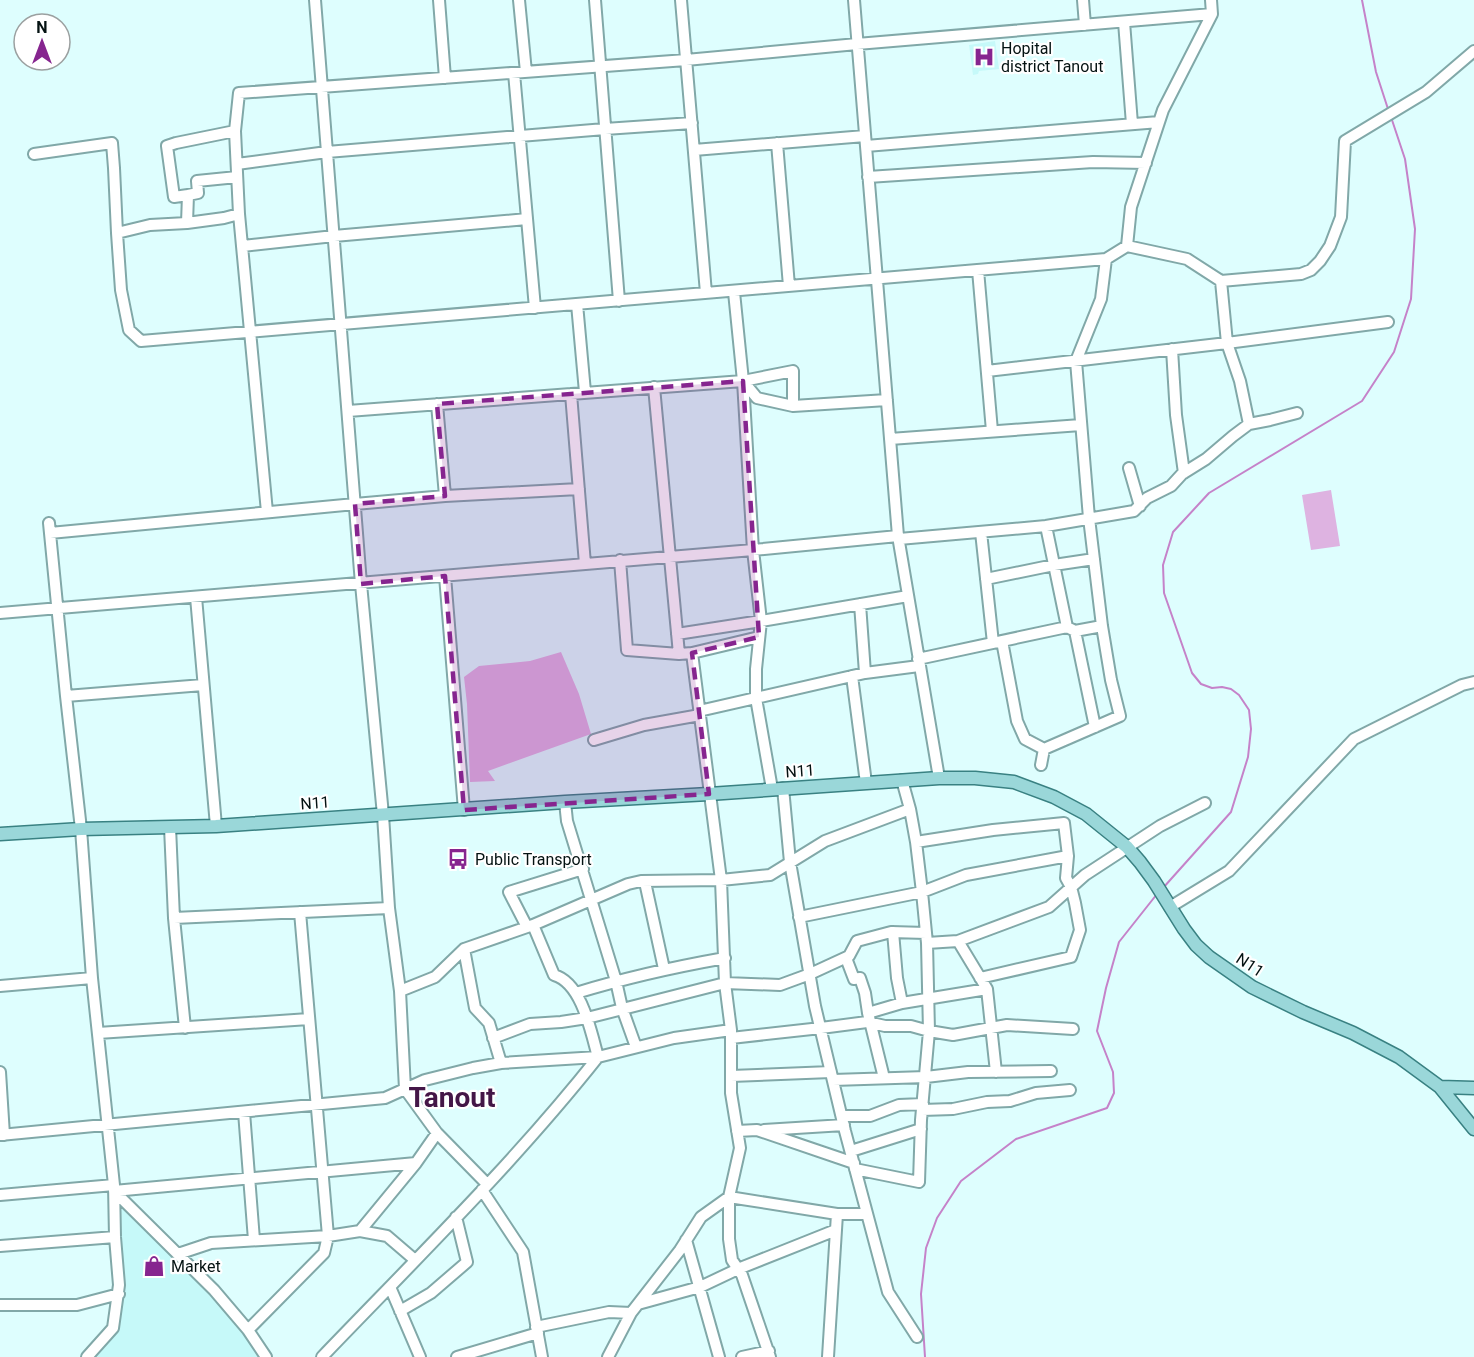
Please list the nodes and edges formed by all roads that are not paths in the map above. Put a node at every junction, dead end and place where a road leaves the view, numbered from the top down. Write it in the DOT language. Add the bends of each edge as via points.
graph roads {
  1 [pos="315,0"];
  2 [pos="439,0"];
  3 [pos="519,0"];
  4 [pos="595,0"];
  5 [pos="681,0"];
  6 [pos="854,0"];
  7 [pos="1083,0"];
  8 [pos="1211,0"];
  9 [pos="1212,14"];
  10 [pos="1124,22"];
  11 [pos="1085,25"];
  12 [pos="857,44"];
  13 [pos="1474,51"];
  14 [pos="686,60"];
  15 [pos="599,67"];
  16 [pos="520,72"];
  17 [pos="445,78"];
  18 [pos="322,87"];
  19 [pos="1159,122"];
  20 [pos="692,123"];
  21 [pos="1132,124"];
  22 [pos="605,129"];
  23 [pos="235,131"];
  24 [pos="520,137"];
  25 [pos="866,141"];
  26 [pos="777,143"];
  27 [pos="694,150"];
  28 [pos="327,152"];
  29 [pos="34,153"];
  30 [pos="1146,163"];
  31 [pos="237,164"];
  32 [pos="237,177"];
  33 [pos="868,177"];
  34 [pos="188,195"];
  35 [pos="239,214"];
  36 [pos="527,219"];
  37 [pos="187,223"];
  38 [pos="117,233"];
  39 [pos="334,236"];
  40 [pos="243,246"];
  41 [pos="1127,246"];
  42 [pos="1106,259"];
  43 [pos="978,270"];
  44 [pos="877,278"];
  45 [pos="1221,281"];
  46 [pos="789,286"];
  47 [pos="734,292"];
  48 [pos="706,293"];
  49 [pos="619,301"];
  50 [pos="577,304"];
  51 [pos="535,308"];
  52 [pos="1388,322"];
  53 [pos="341,325"];
  54 [pos="250,332"];
  55 [pos="1227,343"];
  56 [pos="1172,350"];
  57 [pos="1077,361"];
  58 [pos="987,371"];
  59 [pos="742,381"];
  60 [pos="654,387"];
  61 [pos="585,392"];
  62 [pos="571,394"];
  63 [pos="887,400"];
  64 [pos="436,404"];
  65 [pos="793,406"];
  66 [pos="348,411"];
  67 [pos="1297,412"];
  68 [pos="1081,424"];
  69 [pos="1248,424"];
  70 [pos="992,431"];
  71 [pos="890,439"];
  72 [pos="1129,468"];
  73 [pos="1184,473"];
  74 [pos="579,489"];
  75 [pos="445,496"];
  76 [pos="355,504"];
  77 [pos="1140,506"];
  78 [pos="267,512"];
  79 [pos="1089,518"];
  80 [pos="1046,526"];
  81 [pos="981,532"];
  82 [pos="899,537"];
  83 [pos="753,550"];
  84 [pos="669,556"];
  85 [pos="1094,559"];
  86 [pos="620,561"];
  87 [pos="585,564"];
  88 [pos="1054,565"];
  89 [pos="445,576"];
  90 [pos="986,579"];
  91 [pos="361,584"];
  92 [pos="908,596"];
  93 [pos="196,597"];
  94 [pos="860,604"];
  95 [pos="58,609"];
  96 [pos="0,613"];
  97 [pos="760,621"];
  98 [pos="1102,626"];
  99 [pos="1071,629"];
  100 [pos="677,634"];
  101 [pos="759,637"];
  102 [pos="997,642"];
  103 [pos="692,653"];
  104 [pos="679,654"];
  105 [pos="918,662"];
  106 [pos="866,673"];
  107 [pos="852,676"];
  108 [pos="1474,682"];
  109 [pos="203,685"];
  110 [pos="66,696"];
  111 [pos="756,698"];
  112 [pos="699,713"];
  113 [pos="1095,727"];
  114 [pos="594,740"];
  115 [pos="1044,749"];
  116 [pos="1041,765"];
  117 [pos="939,778"];
  118 [pos="902,780"];
  119 [pos="867,783"];
  120 [pos="777,789"];
  121 [pos="709,794"];
  122 [pos="566,802"];
  123 [pos="1205,803"];
  124 [pos="910,808"];
  125 [pos="464,810"];
  126 [pos="384,815"];
  127 [pos="216,826"];
  128 [pos="170,827"];
  129 [pos="81,829"];
  130 [pos="0,834"];
  131 [pos="916,842"];
  132 [pos="1127,847"];
  133 [pos="1068,856"];
  134 [pos="790,862"];
  135 [pos="583,869"];
  136 [pos="721,880"];
  137 [pos="645,882"];
  138 [pos="1071,887"];
  139 [pos="922,892"];
  140 [pos="591,899"];
  141 [pos="1167,902"];
  142 [pos="389,908"];
  143 [pos="300,912"];
  144 [pos="799,917"];
  145 [pos="174,918"];
  146 [pos="530,926"];
  147 [pos="893,932"];
  148 [pos="926,938"];
  149 [pos="958,941"];
  150 [pos="464,950"];
  151 [pos="725,958"];
  152 [pos="846,958"];
  153 [pos="664,969"];
  154 [pos="810,974"];
  155 [pos="92,978"];
  156 [pos="980,978"];
  157 [pos="616,981"];
  158 [pos="725,983"];
  159 [pos="0,986"];
  160 [pos="987,989"];
  161 [pos="400,991"];
  162 [pos="576,993"];
  163 [pos="927,999"];
  164 [pos="902,1004"];
  165 [pos="622,1008"];
  166 [pos="587,1018"];
  167 [pos="870,1018"];
  168 [pos="309,1019"];
  169 [pos="185,1028"];
  170 [pos="821,1028"];
  171 [pos="991,1028"];
  172 [pos="1073,1029"];
  173 [pos="929,1031"];
  174 [pos="98,1033"];
  175 [pos="731,1034"];
  176 [pos="493,1038"];
  177 [pos="636,1047"];
  178 [pos="598,1057"];
  179 [pos="501,1063"];
  180 [pos="1051,1071"];
  181 [pos="0,1072"];
  182 [pos="996,1072"];
  183 [pos="731,1076"];
  184 [pos="832,1076"];
  185 [pos="0,1077"];
  186 [pos="926,1077"];
  187 [pos="884,1078"];
  188 [pos="1440,1087"];
  189 [pos="1474,1088"];
  190 [pos="405,1089"];
  191 [pos="1070,1090"];
  192 [pos="317,1105"];
  193 [pos="922,1107"];
  194 [pos="244,1112"];
  195 [pos="843,1121"];
  196 [pos="109,1125"];
  197 [pos="921,1129"];
  198 [pos="1474,1129"];
  199 [pos="757,1130"];
  200 [pos="737,1131"];
  201 [pos="437,1133"];
  202 [pos="2,1135"];
  203 [pos="850,1151"];
  204 [pos="416,1163"];
  205 [pos="854,1166"];
  206 [pos="323,1172"];
  207 [pos="249,1178"];
  208 [pos="484,1187"];
  209 [pos="114,1188"];
  210 [pos="0,1195"];
  211 [pos="729,1197"];
  212 [pos="837,1214"];
  213 [pos="867,1214"];
  214 [pos="456,1217"];
  215 [pos="836,1230"];
  216 [pos="360,1231"];
  217 [pos="328,1236"];
  218 [pos="115,1237"];
  219 [pos="254,1240"];
  220 [pos="686,1240"];
  221 [pos="0,1246"];
  222 [pos="178,1254"];
  223 [pos="415,1260"];
  224 [pos="738,1269"];
  225 [pos="390,1287"];
  226 [pos="700,1287"];
  227 [pos="119,1294"];
  228 [pos="0,1305"];
  229 [pos="634,1308"];
  230 [pos="400,1311"];
  231 [pos="248,1330"];
  232 [pos="537,1330"];
  233 [pos="917,1337"];
  234 [pos="769,1354"];
  235 [pos="87,1357"];
  236 [pos="266,1357"];
  237 [pos="322,1357"];
  238 [pos="420,1357"];
  239 [pos="457,1357"];
  240 [pos="542,1357"];
  241 [pos="608,1357"];
  242 [pos="719,1357"];
  243 [pos="742,1357"];
  244 [pos="828,1357"];
  1 -- 18 [label="street"];
  2 -- 17 [label="street"];
  3 -- 16 [label="street"];
  4 -- 15 [label="street"];
  5 -- 14 [label="street"];
  6 -- 12 [label="street"];
  7 -- 11 [label="street"];
  8 -- 9 [label="street"];
  9 -- 10 [label="street"];
  9 -- 19 [label="street"];
  10 -- 11 [label="street"];
  10 -- 21 [label="street"];
  11 -- 12 [label="street"];
  12 -- 14 [label="street"];
  12 -- 25 [label="street"];
  13 -- 45 [label="street" via="1426,92 1345,141 1341,217 1330,246 1311,270"];
  14 -- 15 [label="street"];
  14 -- 20 [label="street"];
  15 -- 16 [label="street"];
  15 -- 22 [label="street"];
  16 -- 17 [label="street"];
  16 -- 24 [label="street"];
  17 -- 18 [label="street"];
  18 -- 23 [label="street" via="239,93"];
  18 -- 28 [label="street"];
  19 -- 21 [label="street"];
  19 -- 30 [label="street"];
  20 -- 22 [label="street"];
  20 -- 27 [label="street"];
  21 -- 25 [label="street"];
  22 -- 24 [label="street"];
  22 -- 49 [label="street"];
  23 -- 31 [label="street"];
  23 -- 34 [label="street" via="168,146 174,197"];
  24 -- 28 [label="street"];
  24 -- 36 [label="street"];
  25 -- 26 [label="street"];
  25 -- 33 [label="street"];
  26 -- 27 [label="street"];
  26 -- 46 [label="street"];
  27 -- 48 [label="street"];
  28 -- 31 [label="street"];
  28 -- 39 [label="street"];
  29 -- 38 [label="street" via="112,143"];
  30 -- 33 [label="street" via="1094,162"];
  30 -- 41 [label="street" via="1131,207"];
  31 -- 32 [label="street"];
  32 -- 34 [label="street" via="197,181 198,193"];
  32 -- 35 [label="street"];
  33 -- 44 [label="street"];
  34 -- 37 [label="street"];
  35 -- 37 [label="street"];
  35 -- 40 [label="street"];
  36 -- 39 [label="street"];
  36 -- 51 [label="street"];
  37 -- 38 [label="street" via="150,225"];
  38 -- 54 [label="street" via="121,290 129,330 141,341"];
  39 -- 40 [label="street"];
  39 -- 53 [label="street"];
  40 -- 54 [label="street"];
  41 -- 42 [label="street"];
  41 -- 45 [label="street" via="1187,259"];
  42 -- 43 [label="street"];
  42 -- 57 [label="street" via="1101,299"];
  43 -- 44 [label="street"];
  43 -- 58 [label="street"];
  44 -- 46 [label="street"];
  44 -- 63 [label="street"];
  45 -- 55 [label="street"];
  46 -- 47 [label="street"];
  47 -- 48 [label="street"];
  47 -- 59 [label="street"];
  48 -- 49 [label="street"];
  49 -- 50 [label="street"];
  50 -- 51 [label="street"];
  50 -- 61 [label="street"];
  51 -- 53 [label="street"];
  52 -- 55 [label="street"];
  53 -- 54 [label="street"];
  53 -- 66 [label="street"];
  54 -- 78 [label="street"];
  55 -- 56 [label="street"];
  55 -- 69 [label="street" via="1240,381"];
  56 -- 57 [label="street"];
  56 -- 73 [label="street"];
  57 -- 58 [label="street"];
  57 -- 68 [label="street"];
  58 -- 70 [label="street"];
  59 -- 60 [label="street"];
  59 -- 65 [label="street" via="757,398"];
  59 -- 65 [label="street" via="793,370"];
  59 -- 83 [label="street"];
  60 -- 61 [label="street"];
  60 -- 84 [label="street"];
  61 -- 62 [label="street"];
  62 -- 64 [label="street"];
  62 -- 74 [label="street"];
  63 -- 65 [label="street"];
  63 -- 71 [label="street"];
  64 -- 66 [label="street"];
  64 -- 75 [label="street"];
  66 -- 76 [label="street"];
  67 -- 69 [label="street"];
  68 -- 70 [label="street"];
  68 -- 79 [label="street"];
  69 -- 73 [label="street"];
  70 -- 71 [label="street"];
  71 -- 82 [label="street"];
  72 -- 77 [label="street"];
  73 -- 77 [label="street"];
  74 -- 75 [label="street"];
  74 -- 87 [label="street"];
  75 -- 76 [label="street"];
  76 -- 78 [label="street"];
  76 -- 91 [label="street"];
  77 -- 79 [label="street" via="1134,511"];
  78 -- 95 [label="street" via="50,528"];
  79 -- 80 [label="street"];
  79 -- 85 [label="street"];
  80 -- 81 [label="street"];
  80 -- 88 [label="street"];
  81 -- 82 [label="street"];
  81 -- 90 [label="street"];
  82 -- 83 [label="street"];
  82 -- 92 [label="street"];
  83 -- 84 [label="street"];
  83 -- 97 [label="street"];
  84 -- 86 [label="street"];
  84 -- 100 [label="street"];
  85 -- 88 [label="street"];
  85 -- 98 [label="street"];
  86 -- 87 [label="street"];
  86 -- 104 [label="street" via="627,650"];
  87 -- 89 [label="street"];
  88 -- 90 [label="street"];
  88 -- 99 [label="street"];
  89 -- 91 [label="street"];
  89 -- 125 [label="street"];
  90 -- 102 [label="street"];
  91 -- 93 [label="street"];
  91 -- 126 [label="street"];
  92 -- 94 [label="street"];
  92 -- 105 [label="street"];
  93 -- 95 [label="street"];
  93 -- 109 [label="street"];
  94 -- 97 [label="street"];
  94 -- 106 [label="street"];
  95 -- 96 [label="street"];
  95 -- 110 [label="street"];
  97 -- 100 [label="street"];
  97 -- 101 [label="street"];
  98 -- 99 [label="street"];
  98 -- 113 [label="street" via="1120,716"];
  99 -- 102 [label="street"];
  99 -- 113 [label="street"];
  100 -- 104 [label="street"];
  101 -- 103 [label="street"];
  101 -- 111 [label="street"];
  102 -- 105 [label="street"];
  102 -- 115 [label="street" via="1017,721 1025,739"];
  103 -- 104 [label="street"];
  103 -- 112 [label="street"];
  105 -- 106 [label="street"];
  105 -- 117 [label="street"];
  106 -- 107 [label="street"];
  107 -- 111 [label="street"];
  107 -- 119 [label="street"];
  108 -- 141 [label="street" via="1354,739 1229,871"];
  109 -- 110 [label="street"];
  109 -- 127 [label="street"];
  110 -- 129 [label="street"];
  111 -- 112 [label="street"];
  111 -- 120 [label="street"];
  112 -- 114 [label="street"];
  112 -- 121 [label="street"];
  113 -- 115 [label="street"];
  115 -- 116 [label="street"];
  117 -- 118 [label="main road, N11"];
  117 -- 132 [label="main road, N11" via="1014,782 1086,814"];
  118 -- 119 [label="main road, N11"];
  118 -- 124 [label="street"];
  119 -- 120 [label="main road, N11"];
  120 -- 121 [label="main road, N11"];
  120 -- 134 [label="street"];
  121 -- 122 [label="main road, N11"];
  121 -- 136 [label="street"];
  122 -- 125 [label="main road, N11"];
  122 -- 135 [label="street" via="567,821"];
  123 -- 132 [label="street"];
  124 -- 131 [label="street"];
  124 -- 134 [label="street" via="825,841"];
  125 -- 126 [label="main road, N11"];
  126 -- 127 [label="main road, N11"];
  126 -- 142 [label="street"];
  127 -- 128 [label="main road, N11"];
  128 -- 129 [label="main road, N11"];
  128 -- 145 [label="street"];
  129 -- 130 [label="main road, N11"];
  129 -- 155 [label="street"];
  131 -- 133 [label="street" via="1064,823"];
  131 -- 139 [label="street"];
  132 -- 138 [label="street"];
  132 -- 141 [label="main road, N11"];
  133 -- 138 [label="street" via="1066,878"];
  133 -- 139 [label="street" via="966,875"];
  134 -- 136 [label="street" via="770,875"];
  134 -- 144 [label="street"];
  135 -- 140 [label="street"];
  135 -- 146 [label="street" via="509,892"];
  136 -- 137 [label="street"];
  136 -- 151 [label="street"];
  137 -- 140 [label="street" via="628,884"];
  137 -- 153 [label="street"];
  138 -- 149 [label="street" via="1049,907"];
  138 -- 156 [label="street" via="1080,930 1071,957"];
  139 -- 144 [label="street"];
  139 -- 148 [label="street"];
  140 -- 146 [label="street"];
  140 -- 157 [label="street"];
  141 -- 188 [label="main road, N11" via="1196,945 1252,987 1399,1057"];
  142 -- 143 [label="street"];
  142 -- 161 [label="street"];
  143 -- 145 [label="street"];
  143 -- 168 [label="street"];
  144 -- 154 [label="street"];
  145 -- 169 [label="street"];
  146 -- 150 [label="street"];
  146 -- 162 [label="street" via="554,975"];
  147 -- 148 [label="street"];
  147 -- 152 [label="street" via="856,941"];
  147 -- 164 [label="street"];
  148 -- 149 [label="street"];
  148 -- 163 [label="street"];
  149 -- 156 [label="street"];
  150 -- 161 [label="street" via="435,977"];
  150 -- 176 [label="street" via="475,1008 489,1023"];
  151 -- 153 [label="street"];
  151 -- 158 [label="street"];
  152 -- 154 [label="street"];
  152 -- 167 [label="street" via="854,979 860,978"];
  153 -- 157 [label="street"];
  154 -- 158 [label="street" via="780,985"];
  154 -- 170 [label="street"];
  155 -- 159 [label="street"];
  155 -- 174 [label="street"];
  156 -- 160 [label="street"];
  157 -- 162 [label="street"];
  157 -- 165 [label="street"];
  158 -- 165 [label="street"];
  158 -- 175 [label="street"];
  160 -- 163 [label="street"];
  160 -- 171 [label="street"];
  161 -- 190 [label="street"];
  162 -- 166 [label="street"];
  163 -- 164 [label="street"];
  163 -- 173 [label="street"];
  164 -- 167 [label="street"];
  165 -- 166 [label="street"];
  165 -- 177 [label="street"];
  166 -- 176 [label="street" via="530,1024"];
  166 -- 178 [label="street"];
  167 -- 170 [label="street" via="867,1022"];
  167 -- 173 [label="street" via="885,1026"];
  167 -- 187 [label="street"];
  168 -- 169 [label="street"];
  168 -- 192 [label="street"];
  169 -- 174 [label="street"];
  170 -- 175 [label="street"];
  170 -- 184 [label="street"];
  171 -- 172 [label="street" via="1007,1025"];
  171 -- 173 [label="street" via="953,1035"];
  171 -- 182 [label="street"];
  173 -- 186 [label="street"];
  174 -- 196 [label="street"];
  175 -- 177 [label="street" via="674,1038"];
  175 -- 183 [label="street"];
  176 -- 179 [label="street"];
  177 -- 178 [label="street"];
  178 -- 179 [label="street"];
  178 -- 208 [label="street"];
  179 -- 190 [label="street" via="425,1080"];
  180 -- 182 [label="street"];
  181 -- 185 [label="street"];
  182 -- 186 [label="street"];
  183 -- 184 [label="street"];
  183 -- 200 [label="street"];
  184 -- 187 [label="street"];
  184 -- 195 [label="street"];
  185 -- 202 [label="street"];
  186 -- 187 [label="street"];
  186 -- 193 [label="street"];
  188 -- 189 [label="main road"];
  188 -- 198 [label="main road, N11"];
  190 -- 192 [label="street" via="385,1098"];
  190 -- 201 [label="street"];
  191 -- 193 [label="street" via="953,1108"];
  192 -- 194 [label="street"];
  192 -- 206 [label="street"];
  193 -- 195 [label="street" via="899,1105"];
  193 -- 197 [label="street"];
  194 -- 196 [label="street"];
  194 -- 207 [label="street"];
  195 -- 199 [label="street"];
  195 -- 203 [label="street"];
  196 -- 202 [label="street"];
  196 -- 209 [label="street"];
  197 -- 203 [label="street"];
  197 -- 205 [label="street" via="919,1182"];
  199 -- 200 [label="street"];
  199 -- 205 [label="street"];
  200 -- 211 [label="street" via="740,1149"];
  201 -- 204 [label="street"];
  201 -- 208 [label="street"];
  203 -- 205 [label="street"];
  204 -- 206 [label="street"];
  204 -- 216 [label="street"];
  205 -- 213 [label="street"];
  206 -- 207 [label="street"];
  206 -- 217 [label="street"];
  207 -- 209 [label="street"];
  207 -- 219 [label="street"];
  208 -- 214 [label="street"];
  208 -- 232 [label="street" via="523,1252"];
  209 -- 210 [label="street"];
  209 -- 218 [label="street"];
  209 -- 222 [label="street"];
  211 -- 212 [label="street"];
  211 -- 220 [label="street" via="701,1217"];
  211 -- 224 [label="street" via="729,1239 732,1260"];
  212 -- 213 [label="street"];
  212 -- 215 [label="street"];
  213 -- 233 [label="street" via="888,1292"];
  214 -- 223 [label="street"];
  214 -- 230 [label="street" via="467,1262 431,1293"];
  215 -- 224 [label="street"];
  215 -- 244 [label="street"];
  216 -- 217 [label="street"];
  216 -- 223 [label="street" via="387,1236"];
  217 -- 219 [label="street"];
  217 -- 231 [label="street" via="324,1253"];
  218 -- 221 [label="street"];
  218 -- 227 [label="street"];
  219 -- 222 [label="street" via="211,1243"];
  220 -- 226 [label="street"];
  220 -- 229 [label="street"];
  222 -- 231 [label="street"];
  223 -- 225 [label="street"];
  224 -- 226 [label="street"];
  224 -- 234 [label="street"];
  225 -- 230 [label="street"];
  225 -- 237 [label="street"];
  226 -- 229 [label="street"];
  226 -- 242 [label="street"];
  227 -- 228 [label="street" via="77,1305"];
  227 -- 235 [label="street" via="113,1328"];
  229 -- 232 [label="street"];
  229 -- 241 [label="street"];
  230 -- 238 [label="street"];
  231 -- 236 [label="street"];
  232 -- 239 [label="street"];
  232 -- 240 [label="street"];
  234 -- 243 [label="street"];
}
